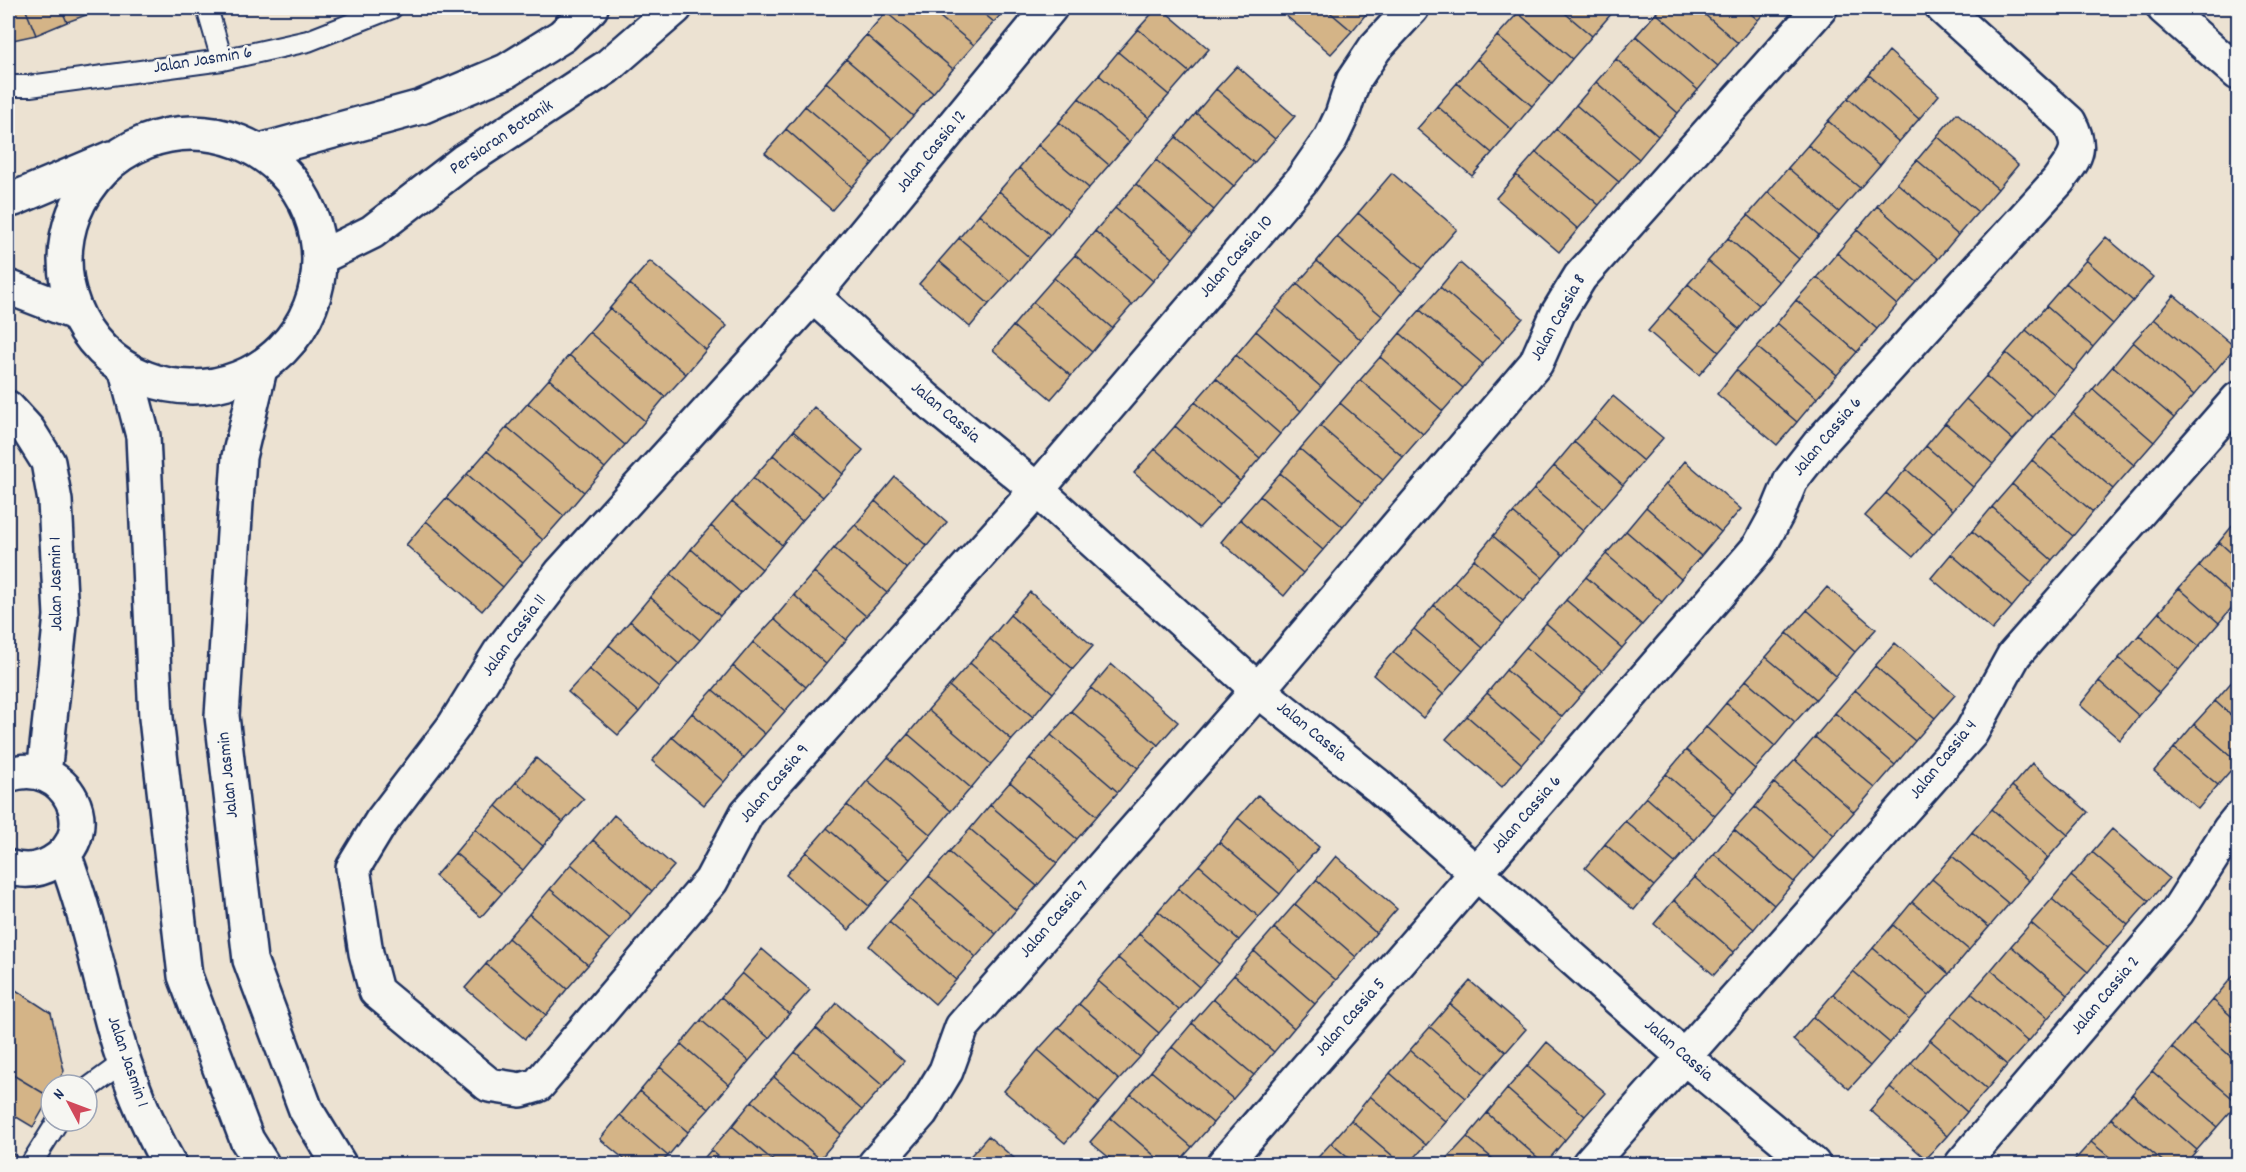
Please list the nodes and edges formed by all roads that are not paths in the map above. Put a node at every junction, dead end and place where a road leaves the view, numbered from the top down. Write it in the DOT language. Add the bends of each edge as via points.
graph roads {
  1 [pos="207,8"];
  2 [pos="392,8"];
  3 [pos="591,8"];
  4 [pos="675,8"];
  5 [pos="1050,8"];
  6 [pos="1412,8"];
  7 [pos="1820,8"];
  8 [pos="1943,8"];
  9 [pos="2164,8"];
  10 [pos="222,60"];
  11 [pos="2238,73"];
  12 [pos="8,86"];
  13 [pos="260,151"];
  14 [pos="124,152"];
  15 [pos="8,199"];
  16 [pos="321,257"];
  17 [pos="8,287"];
  18 [pos="813,296"];
  19 [pos="75,313"];
  20 [pos="260,369"];
  21 [pos="126,371"];
  22 [pos="2238,399"];
  23 [pos="8,408"];
  24 [pos="1036,490"];
  25 [pos="1258,690"];
  26 [pos="44,774"];
  27 [pos="8,775"];
  28 [pos="2238,819"];
  29 [pos="63,854"];
  30 [pos="8,867"];
  31 [pos="1477,872"];
  32 [pos="409,1020"];
  33 [pos="1684,1057"];
  34 [pos="124,1062"];
  35 [pos="99,1080"];
  36 [pos="50,1133"];
  37 [pos="31,1164"];
  38 [pos="169,1164"];
  39 [pos="262,1164"];
  40 [pos="339,1164"];
  41 [pos="874,1164"];
  42 [pos="1224,1164"];
  43 [pos="1589,1164"];
  44 [pos="1813,1164"];
  45 [pos="1962,1164"];
  1 -- 10 [label="lane"];
  2 -- 10 [label="lane, Jalan Jasmin 6" via="309,42"];
  3 -- 13 [label="street" via="562,36 506,71 421,107"];
  4 -- 16 [label="street, Persiaran Botanik" via="608,67 464,161 372,232"];
  5 -- 18 [label="street, Jalan Cassia 12"];
  6 -- 24 [label="street, Jalan Cassia 10" via="1375,48 1353,81 1331,138 1301,181"];
  7 -- 25 [label="street, Jalan Cassia 8" via="1580,277 1558,313 1536,363"];
  8 -- 31 [label="street, Jalan Cassia 6" via="2069,122 2078,138 2075,156 2058,181 1820,443 1791,480 1760,547"];
  9 -- 11 [label="street"];
  10 -- 12 [label="lane, Jalan Jasmin 6"];
  13 -- 14 [label="street" via="228,137 192,132 157,137"];
  13 -- 16 [label="street" via="292,179 313,215"];
  14 -- 15 [label="street"];
  14 -- 19 [label="street" via="97,176 76,207 66,242 65,278"];
  16 -- 20 [label="street" via="317,290 304,321 285,348"];
  17 -- 19 [label="street"];
  18 -- 24 [label="street, Jalan Cassia" via="926,399"];
  18 -- 32 [label="street, Jalan Cassia 11" via="561,573 500,652 454,726 381,822 353,868 376,991"];
  19 -- 21 [label="street" via="88,336"];
  20 -- 21 [label="street" via="204,387 170,387"];
  20 -- 40 [label="street, Jalan Jasmin" via="238,457 222,716 250,960 306,1110"];
  21 -- 39 [label="street" via="143,436 156,718 185,976 247,1140"];
  22 -- 33 [label="street, Jalan Cassia 4" via="2014,655 1971,733"];
  23 -- 26 [label="street, Jalan Jasmin 1" via="48,462 55,501 61,616"];
  24 -- 25 [label="street, Jalan Cassia"];
  24 -- 32 [label="street, Jalan Cassia 9" via="747,813 711,881 538,1085 521,1090 489,1085"];
  25 -- 31 [label="street, Jalan Cassia"];
  25 -- 41 [label="street, Jalan Cassia 7" via="962,1027 946,1071 921,1112"];
  26 -- 27 [label="street" via="26,771"];
  26 -- 29 [label="street" via="63,785 77,815 76,832"];
  28 -- 45 [label="street, Jalan Cassia 2" via="2177,912"];
  29 -- 30 [label="street" via="43,868 26,871"];
  29 -- 34 [label="street, Jalan Jasmin 1" via="80,895"];
  31 -- 33 [label="street, Jalan Cassia"];
  31 -- 42 [label="street, Jalan Cassia 5"];
  33 -- 43 [label="street, Jalan Cassia 4"];
  33 -- 44 [label="street, Jalan Cassia"];
  34 -- 35 [label="lane"];
  34 -- 38 [label="street, Jalan Jasmin 1"];
  36 -- 37 [label="lane"];
}
